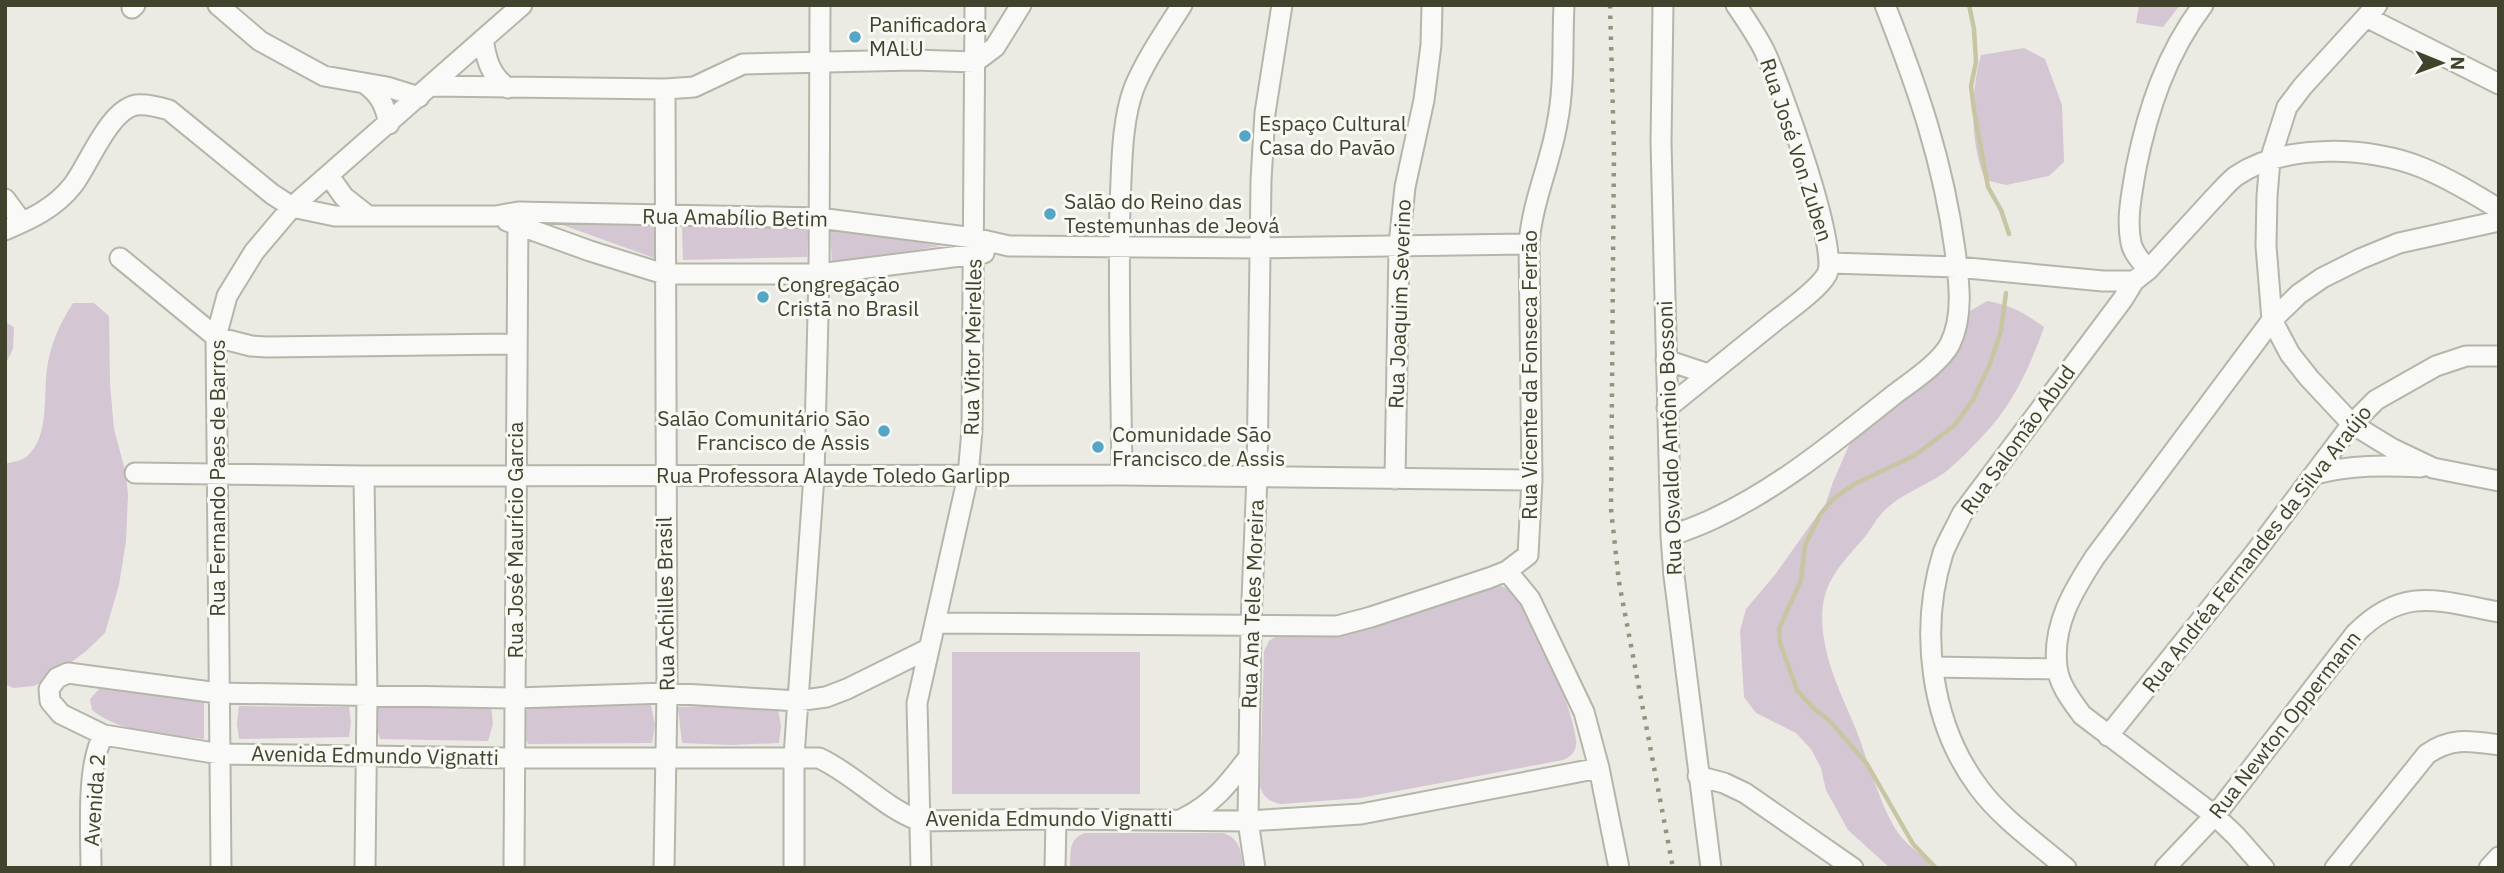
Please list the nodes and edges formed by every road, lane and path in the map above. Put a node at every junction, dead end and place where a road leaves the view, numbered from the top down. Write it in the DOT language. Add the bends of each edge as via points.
graph roads {
  1 [pos="218,5"];
  2 [pos="522,5"];
  3 [pos="820,5"];
  4 [pos="1021,5"];
  5 [pos="1182,5"];
  6 [pos="1282,5"];
  7 [pos="1432,5"];
  8 [pos="1564,5"];
  9 [pos="1663,5"];
  10 [pos="1736,5"];
  11 [pos="1885,5"];
  12 [pos="2203,5"];
  13 [pos="975,11"];
  14 [pos="2371,11"];
  15 [pos="1009,24"];
  16 [pos="483,39"];
  17 [pos="975,62"];
  18 [pos="820,63"];
  19 [pos="364,83"];
  20 [pos="2499,84"];
  21 [pos="508,88"];
  22 [pos="665,89"];
  23 [pos="426,91"];
  24 [pos="388,124"];
  25 [pos="2270,160"];
  26 [pos="329,176"];
  27 [pos="5,199"];
  28 [pos="292,207"];
  29 [pos="2499,209"];
  30 [pos="367,215"];
  31 [pos="665,217"];
  32 [pos="819,218"];
  33 [pos="517,219"];
  34 [pos="2499,221"];
  35 [pos="14,226"];
  36 [pos="1529,244"];
  37 [pos="1399,245"];
  38 [pos="974,247"];
  39 [pos="1119,248"];
  40 [pos="1259,248"];
  41 [pos="120,258"];
  42 [pos="1830,263"];
  43 [pos="1957,267"];
  44 [pos="664,274"];
  45 [pos="820,274"];
  46 [pos="2141,276"];
  47 [pos="2272,320"];
  48 [pos="216,337"];
  49 [pos="516,344"];
  50 [pos="2499,356"];
  51 [pos="1666,360"];
  52 [pos="1708,374"];
  53 [pos="1667,408"];
  54 [pos="2352,424"];
  55 [pos="2433,468"];
  56 [pos="135,473"];
  57 [pos="216,473"];
  58 [pos="2315,474"];
  59 [pos="516,475"];
  60 [pos="1122,475"];
  61 [pos="364,476"];
  62 [pos="814,476"];
  63 [pos="968,476"];
  64 [pos="1257,476"];
  65 [pos="665,477"];
  66 [pos="1395,479"];
  67 [pos="1532,480"];
  68 [pos="2499,481"];
  69 [pos="1671,536"];
  70 [pos="1507,571"];
  71 [pos="2499,612"];
  72 [pos="936,623"];
  73 [pos="1251,624"];
  74 [pos="928,649"];
  75 [pos="1933,667"];
  76 [pos="2057,669"];
  77 [pos="218,693"];
  78 [pos="667,694"];
  79 [pos="367,696"];
  80 [pos="516,698"];
  81 [pos="797,701"];
  82 [pos="104,735"];
  83 [pos="2108,736"];
  84 [pos="2499,745"];
  85 [pos="220,754"];
  86 [pos="793,756"];
  87 [pos="366,757"];
  88 [pos="515,758"];
  89 [pos="664,758"];
  90 [pos="1249,758"];
  91 [pos="1600,768"];
  92 [pos="1698,776"];
  93 [pos="2214,816"];
  94 [pos="1056,819"];
  95 [pos="1182,820"];
  96 [pos="920,821"];
  97 [pos="1248,821"];
  98 [pos="2499,857"];
  99 [pos="91,868"];
  100 [pos="221,868"];
  101 [pos="365,868"];
  102 [pos="514,868"];
  103 [pos="663,868"];
  104 [pos="794,868"];
  105 [pos="922,868"];
  106 [pos="1055,868"];
  107 [pos="1255,868"];
  108 [pos="1619,868"];
  109 [pos="1711,868"];
  110 [pos="1853,868"];
  111 [pos="2066,868"];
  112 [pos="2165,868"];
  113 [pos="2264,868"];
  114 [pos="2335,868"];
  115 [pos="2489,868"];
  1 -- 19 [label="street" via="260,41 292,59 324,76"];
  2 -- 16 [label="street, Rua Fernando Paes de Barros"];
  3 -- 18 [label="street"];
  4 -- 15 [label="street"];
  5 -- 39 [label="street" via="1134,89 1129,108"];
  6 -- 40 [label="street, Rua Ana Teles Moreira" via="1265,113"];
  7 -- 37 [label="street, Rua Joaquim Severino" via="1424,100 1405,187"];
  8 -- 36 [label="street, Rua Vicente da Fonseca Ferrão" via="1560,105 1533,207"];
  9 -- 51 [label="street, Rua Osvaldo Antônio Bossoni"];
  10 -- 42 [label="street, Rua José Von Zuben" via="1773,72 1804,159"];
  11 -- 43 [label="street" via="1933,138"];
  12 -- 46 [label="street" via="2160,78 2143,134 2129,221"];
  13 -- 15 [label="street"];
  13 -- 17 [label="street, Rua Vitor Meirelles"];
  14 -- 20 [label="street"];
  14 -- 25 [label="street" via="2287,107"];
  15 -- 17 [label="street" via="995,47"];
  16 -- 21 [label="street" via="493,73"];
  16 -- 23 [label="street, Rua Fernando Paes de Barros"];
  17 -- 18 [label="street"];
  17 -- 38 [label="street, Rua Vitor Meirelles"];
  18 -- 22 [label="street" via="743,64 694,87"];
  18 -- 32 [label="street"];
  19 -- 23 [label="street"];
  19 -- 24 [label="street" via="382,101"];
  21 -- 22 [label="street"];
  21 -- 23 [label="street"];
  22 -- 31 [label="street, Rua Achilles Brasil"];
  23 -- 24 [label="street, Rua Fernando Paes de Barros"];
  24 -- 26 [label="street, Rua Fernando Paes de Barros"];
  25 -- 29 [label="street, Rua Salomão Abud" via="2336,151 2387,158 2421,167"];
  25 -- 46 [label="street, Rua Salomão Abud" via="2235,177"];
  25 -- 47 [label="street" via="2266,246"];
  26 -- 28 [label="street, Rua Fernando Paes de Barros"];
  26 -- 30 [label="street" via="344,197"];
  27 -- 35 [label="street"];
  28 -- 30 [label="street, Rua Amabílio Betim" via="335,216"];
  28 -- 35 [label="street, Rua Amabílio Betim" via="169,110 137,105 123,110 72,186 46,211"];
  28 -- 48 [label="street, Rua Fernando Paes de Barros" via="254,252 227,296"];
  30 -- 33 [label="street, Rua Amabílio Betim"];
  31 -- 32 [label="street, Rua Amabílio Betim"];
  31 -- 33 [label="street, Rua Amabílio Betim"];
  31 -- 44 [label="street, Rua Achilles Brasil"];
  32 -- 38 [label="street, Rua Amabílio Betim"];
  32 -- 45 [label="street"];
  33 -- 44 [label="street"];
  33 -- 49 [label="street, Rua José Maurício Garcia"];
  34 -- 47 [label="street" via="2399,243 2361,258 2299,294"];
  36 -- 37 [label="street"];
  36 -- 67 [label="street, Rua Vicente da Fonseca Ferrão"];
  37 -- 40 [label="street"];
  37 -- 66 [label="street, Rua Joaquim Severino"];
  38 -- 39 [label="street"];
  38 -- 45 [label="street"];
  38 -- 63 [label="street, Rua Vitor Meirelles"];
  39 -- 40 [label="street"];
  39 -- 60 [label="street"];
  40 -- 64 [label="street, Rua Ana Teles Moreira"];
  41 -- 48 [label="street"];
  42 -- 43 [label="street"];
  42 -- 52 [label="street, Rua José Von Zuben" via="1826,275 1801,301"];
  43 -- 46 [label="street" via="2103,281"];
  43 -- 69 [label="street" via="1957,322 1949,346 1926,370 1779,481 1716,518"];
  44 -- 45 [label="street"];
  44 -- 65 [label="street, Rua Achilles Brasil"];
  45 -- 62 [label="street"];
  46 -- 75 [label="street, Rua Salomão Abud" via="1962,514 1944,551 1934,591"];
  47 -- 54 [label="street" via="2290,354"];
  47 -- 76 [label="street" via="2073,592 2060,620"];
  48 -- 49 [label="street" via="267,347"];
  48 -- 57 [label="street, Rua Fernando Paes de Barros"];
  49 -- 59 [label="street, Rua José Maurício Garcia"];
  50 -- 54 [label="street, Rua Andréa Fernandes da Silva Araújo" via="2466,356 2436,366 2376,400"];
  51 -- 52 [label="street"];
  51 -- 53 [label="street, Rua Osvaldo Antônio Bossoni"];
  52 -- 53 [label="street, Rua José Von Zuben"];
  53 -- 69 [label="street, Rua Osvaldo Antônio Bossoni"];
  54 -- 55 [label="street"];
  54 -- 58 [label="street, Rua Andréa Fernandes da Silva Araújo"];
  55 -- 58 [label="street" via="2347,466"];
  55 -- 68 [label="street"];
  56 -- 57 [label="street, Rua Professora Alayde Toledo Garlipp"];
  57 -- 61 [label="street, Rua Professora Alayde Toledo Garlipp"];
  57 -- 77 [label="street, Rua Fernando Paes de Barros"];
  58 -- 83 [label="street, Rua Andréa Fernandes da Silva Araújo"];
  59 -- 61 [label="street, Rua Professora Alayde Toledo Garlipp"];
  59 -- 65 [label="street, Rua Professora Alayde Toledo Garlipp"];
  59 -- 80 [label="street, Rua José Maurício Garcia"];
  60 -- 63 [label="street, Rua Professora Alayde Toledo Garlipp"];
  60 -- 64 [label="street, Rua Professora Alayde Toledo Garlipp"];
  61 -- 79 [label="street"];
  62 -- 63 [label="street, Rua Professora Alayde Toledo Garlipp"];
  62 -- 65 [label="street, Rua Professora Alayde Toledo Garlipp"];
  62 -- 81 [label="street"];
  63 -- 72 [label="street, Rua Vitor Meirelles"];
  64 -- 66 [label="street, Rua Professora Alayde Toledo Garlipp"];
  64 -- 73 [label="street, Rua Ana Teles Moreira"];
  65 -- 78 [label="street, Rua Achilles Brasil"];
  66 -- 67 [label="street, Rua Professora Alayde Toledo Garlipp"];
  67 -- 70 [label="street, Rua Vicente da Fonseca Ferrão" via="1528,555"];
  69 -- 92 [label="street, Rua Osvaldo Antônio Bossoni"];
  70 -- 73 [label="street" via="1337,626"];
  70 -- 91 [label="street" via="1530,599 1584,712"];
  71 -- 93 [label="street, Rua Newton Oppermann" via="2420,599 2378,613 2355,634"];
  72 -- 73 [label="street"];
  72 -- 74 [label="street, Rua Vitor Meirelles"];
  73 -- 90 [label="street, Rua Ana Teles Moreira"];
  74 -- 81 [label="street, Avenida Edmundo Vignatti" via="847,689"];
  74 -- 96 [label="street, Rua Vitor Meirelles" via="918,703"];
  75 -- 76 [label="street"];
  75 -- 111 [label="street, Rua Salomão Abud" via="1940,709 1960,760 1980,790"];
  76 -- 83 [label="street" via="2082,715"];
  77 -- 79 [label="street, Avenida Edmundo Vignatti"];
  77 -- 82 [label="street, Avenida Edmundo Vignatti" via="62,674 49,689 53,707"];
  77 -- 85 [label="street, Rua Fernando Paes de Barros"];
  78 -- 80 [label="street, Avenida Edmundo Vignatti"];
  78 -- 81 [label="street, Avenida Edmundo Vignatti"];
  78 -- 89 [label="street, Rua Achilles Brasil"];
  79 -- 80 [label="street, Avenida Edmundo Vignatti"];
  79 -- 87 [label="street"];
  80 -- 88 [label="street, Rua José Maurício Garcia"];
  81 -- 86 [label="street"];
  82 -- 85 [label="street, Avenida Edmundo Vignatti"];
  82 -- 99 [label="street, Avenida 2" via="91,792"];
  83 -- 93 [label="street"];
  84 -- 114 [label="street" via="2453,741 2427,754"];
  85 -- 87 [label="street, Avenida Edmundo Vignatti"];
  85 -- 100 [label="street, Rua Fernando Paes de Barros"];
  86 -- 89 [label="street, Avenida Edmundo Vignatti"];
  86 -- 96 [label="street, Avenida Edmundo Vignatti" via="820,758 839,767 900,814"];
  86 -- 104 [label="street"];
  87 -- 88 [label="street, Avenida Edmundo Vignatti"];
  87 -- 101 [label="street"];
  88 -- 89 [label="street, Avenida Edmundo Vignatti"];
  88 -- 102 [label="street, Rua José Maurício Garcia"];
  89 -- 103 [label="street, Rua Achilles Brasil"];
  90 -- 95 [label="street" via="1206,807"];
  90 -- 97 [label="street, Rua Ana Teles Moreira"];
  91 -- 97 [label="street, Avenida Edmundo Vignatti" via="1361,814"];
  91 -- 108 [label="street"];
  92 -- 109 [label="street, Rua Osvaldo Antônio Bossoni"];
  92 -- 110 [label="street" via="1745,793"];
  93 -- 112 [label="street, Rua Newton Oppermann"];
  93 -- 113 [label="street"];
  94 -- 95 [label="street, Avenida Edmundo Vignatti"];
  94 -- 96 [label="street, Avenida Edmundo Vignatti"];
  94 -- 106 [label="street"];
  95 -- 97 [label="street, Avenida Edmundo Vignatti"];
  96 -- 105 [label="street, Rua Vitor Meirelles"];
  97 -- 107 [label="street, Rua Ana Teles Moreira"];
  98 -- 115 [label="street"];
}
